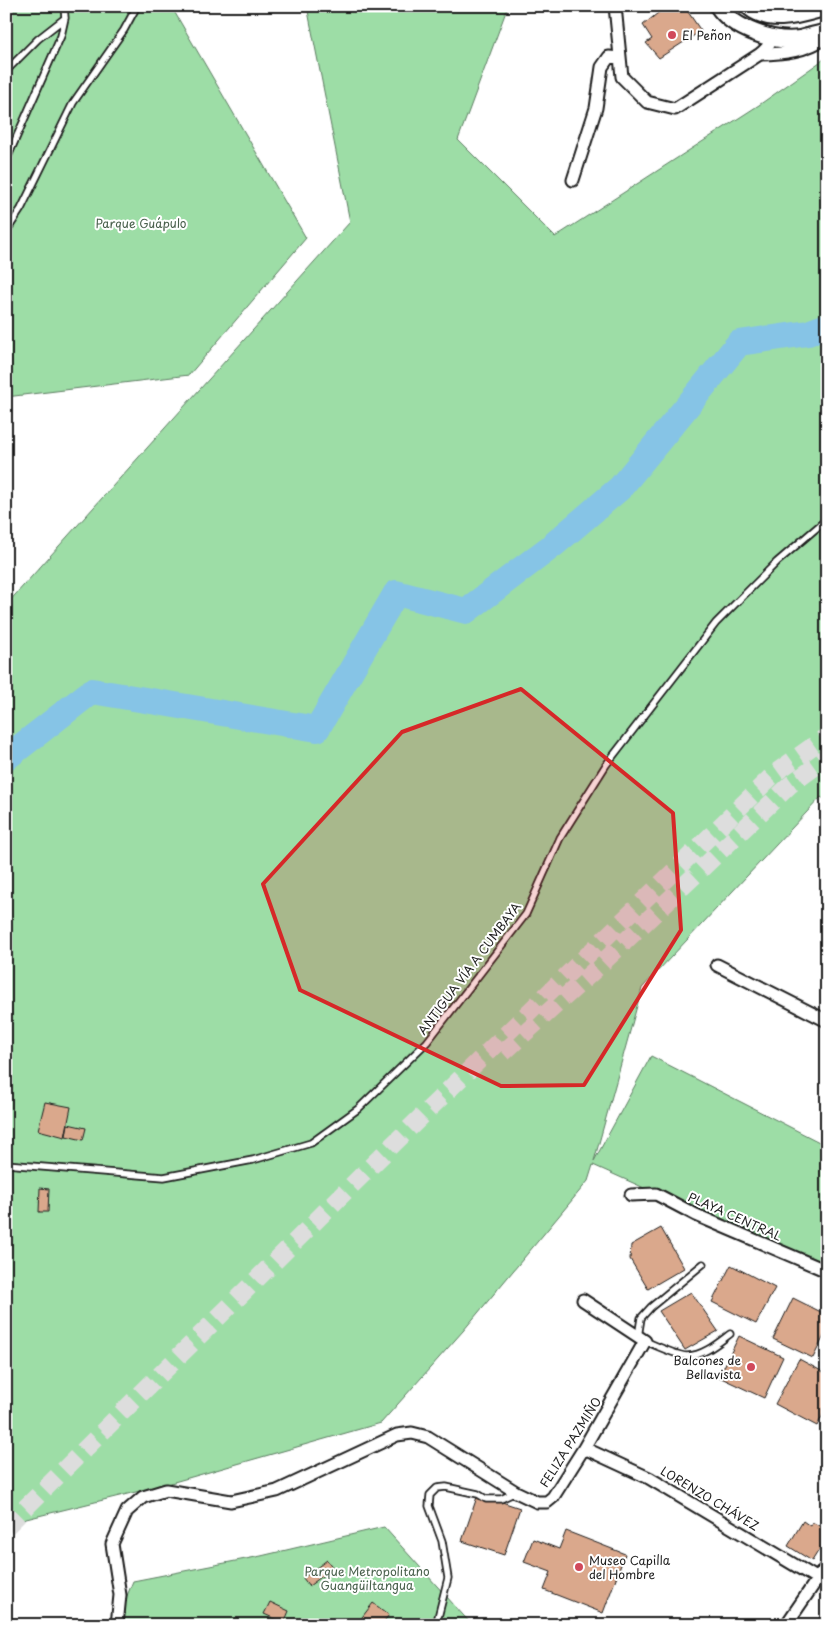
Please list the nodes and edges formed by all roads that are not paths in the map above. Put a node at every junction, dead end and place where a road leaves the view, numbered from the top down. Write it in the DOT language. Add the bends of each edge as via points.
graph roads {
  1 [pos="64,6"];
  2 [pos="137,6"];
  3 [pos="615,6"];
  4 [pos="718,6"];
  5 [pos="748,6"];
  6 [pos="827,7"];
  7 [pos="64,18"];
  8 [pos="827,32"];
  9 [pos="768,37"];
  10 [pos="827,37"];
  11 [pos="760,54"];
  12 [pos="620,58"];
  13 [pos="6,71"];
  14 [pos="6,161"];
  15 [pos="573,180"];
  16 [pos="6,232"];
  17 [pos="827,520"];
  18 [pos="717,965"];
  19 [pos="827,1021"];
  20 [pos="6,1164"];
  21 [pos="631,1195"];
  22 [pos="703,1264"];
  23 [pos="827,1271"];
  24 [pos="583,1300"];
  25 [pos="730,1334"];
  26 [pos="642,1339"];
  27 [pos="584,1448"];
  28 [pos="516,1492"];
  29 [pos="827,1565"];
  30 [pos="818,1579"];
  31 [pos="117,1625"];
  32 [pos="436,1625"];
  33 [pos="786,1625"];
  1 -- 7 [label="lane"];
  2 -- 16 [label="lane" via="73,103 21,209"];
  3 -- 12 [label="street"];
  4 -- 9 [label="main road" via="742,28"];
  5 -- 6 [label="main road" via="756,13 784,18"];
  7 -- 13 [label="lane"];
  7 -- 14 [label="lane" via="62,36"];
  8 -- 9 [label="main road" via="798,39"];
  9 -- 11 [label="street" via="767,48"];
  10 -- 11 [label="street" via="815,45 783,54"];
  11 -- 12 [label="street" via="675,109 647,102 622,77"];
  12 -- 15 [label="street" via="609,57 602,67 596,108"];
  17 -- 20 [label="lane, ANTIGUA VÍA A CUMBAYA" via="777,562 716,622 601,773 560,838 526,914 427,1042 358,1109 311,1143 253,1160 164,1177"];
  18 -- 19 [label="street"];
  21 -- 23 [label="street, PLAYA CENTRAL" via="656,1194 696,1215"];
  22 -- 26 [label="lane" via="641,1318"];
  24 -- 26 [label="street"];
  25 -- 26 [label="lane" via="713,1347 686,1357"];
  26 -- 27 [label="street, FELIZA PAZMIÑO"];
  27 -- 28 [label="street, FELIZA PAZMIÑO" via="547,1502 537,1502"];
  27 -- 30 [label="street, LORENZO CHÁVEZ" via="649,1478"];
  28 -- 31 [label="street, FELIZA PAZMIÑO" via="428,1437 412,1433 397,1434 277,1491 231,1500 166,1490 143,1497 126,1511 112,1544 120,1595"];
  28 -- 32 [label="lane" via="486,1499 446,1487 437,1488 430,1496 429,1506 442,1541 448,1578"];
  29 -- 30 [label="street"];
  30 -- 33 [label="street"];
}
